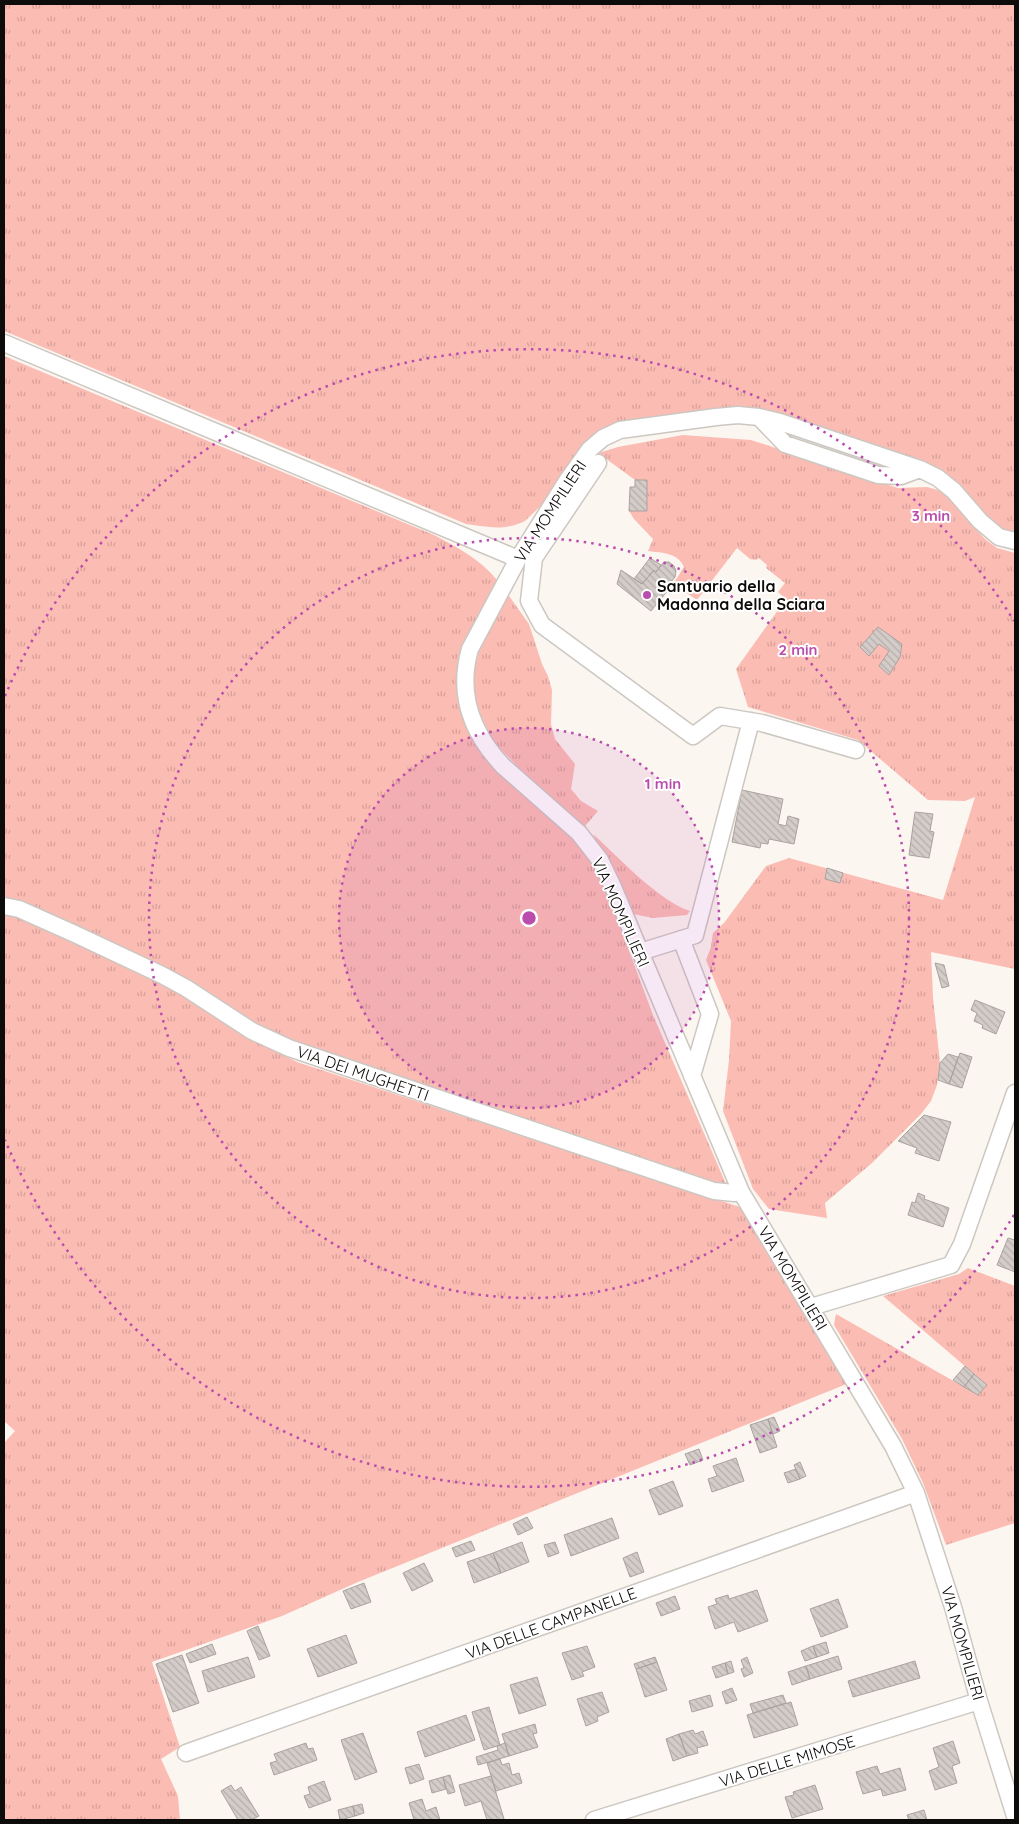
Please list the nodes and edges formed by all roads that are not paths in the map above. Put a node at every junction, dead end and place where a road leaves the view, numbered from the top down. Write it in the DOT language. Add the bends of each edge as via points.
graph roads {
  1 [pos="4,343"];
  2 [pos="598,463"];
  3 [pos="1015,541"];
  4 [pos="518,559"];
  5 [pos="751,722"];
  6 [pos="856,750"];
  7 [pos="4,906"];
  8 [pos="681,939"];
  9 [pos="640,952"];
  10 [pos="692,1076"];
  11 [pos="1015,1093"];
  12 [pos="741,1192"];
  13 [pos="811,1307"];
  14 [pos="916,1493"];
  15 [pos="979,1701"];
  16 [pos="186,1753"];
  17 [pos="1015,1816"];
  18 [pos="594,1820"];
  1 -- 4 [label="street"];
  2 -- 5 [label="street" via="534,558 529,601 542,625 693,736 720,716"];
  3 -- 4 [label="street, VIA MOMPILIERI" via="999,537 980,522 954,491 920,469 780,422 738,415 620,430 603,438 567,481"];
  4 -- 9 [label="street, VIA MOMPILIERI" via="470,649 464,680 469,710 493,756 579,833 600,860"];
  5 -- 6 [label="street"];
  5 -- 8 [label="street" via="695,935"];
  7 -- 12 [label="street, VIA DEI MUGHETTI" via="19,909 162,975 252,1031 289,1048 714,1191"];
  8 -- 9 [label="street"];
  8 -- 10 [label="street" via="710,1014"];
  9 -- 10 [label="street, VIA MOMPILIERI"];
  10 -- 12 [label="street, VIA MOMPILIERI"];
  11 -- 13 [label="street" via="962,1244 951,1265"];
  12 -- 13 [label="street, VIA MOMPILIERI"];
  13 -- 14 [label="street, VIA MOMPILIERI" via="893,1446"];
  14 -- 15 [label="street, VIA MOMPILIERI"];
  14 -- 16 [label="street, VIA DELLE CAMPANELLE"];
  15 -- 17 [label="street, VIA MOMPILIERI"];
  15 -- 18 [label="street, VIA DELLE MIMOSE"];
}
